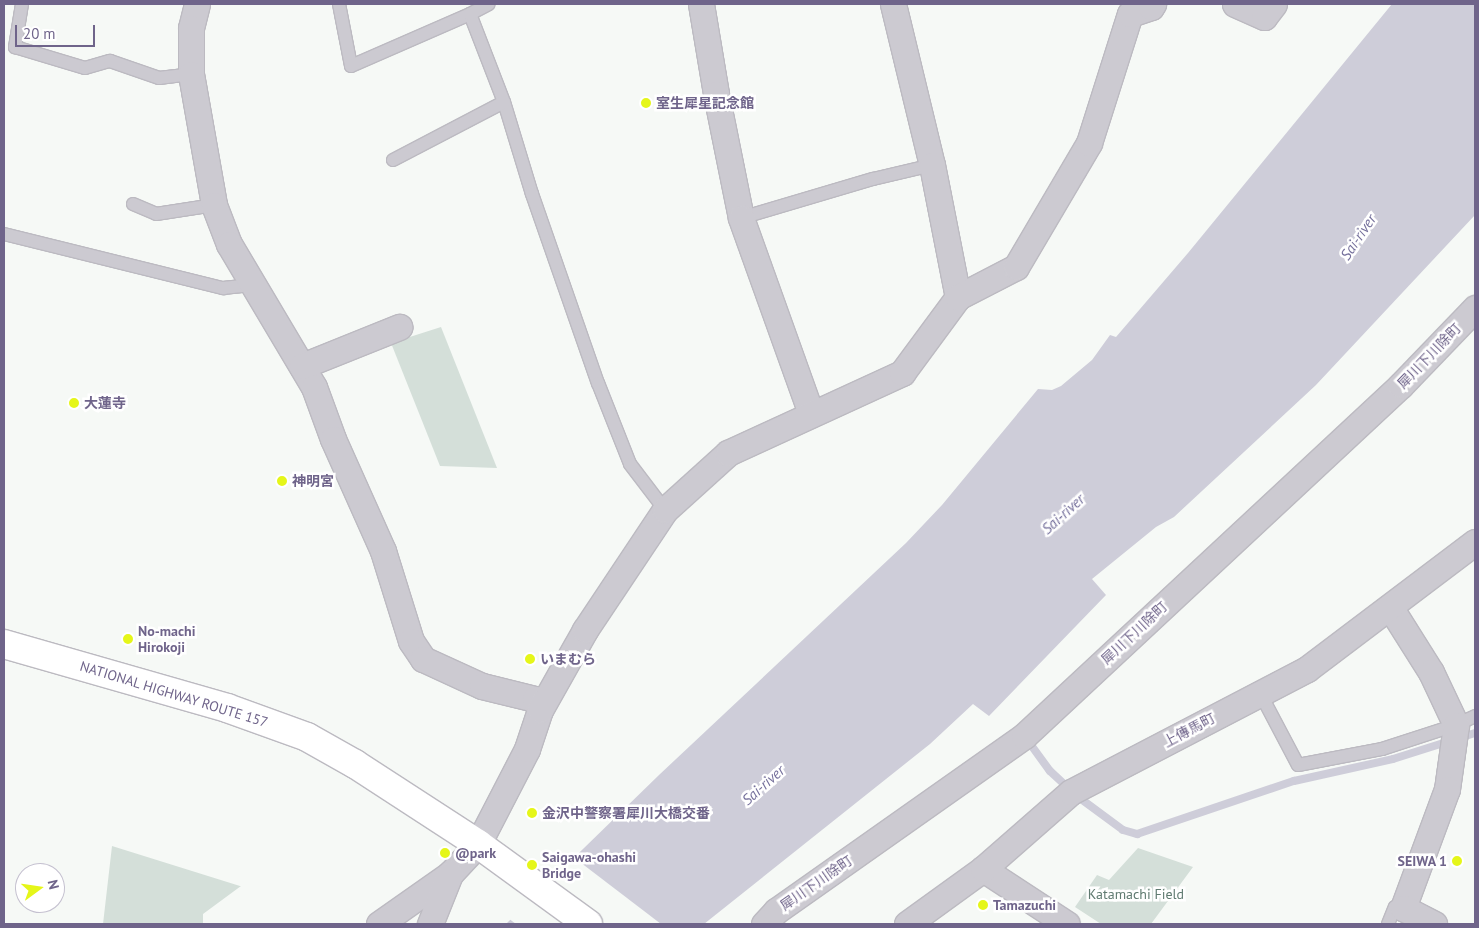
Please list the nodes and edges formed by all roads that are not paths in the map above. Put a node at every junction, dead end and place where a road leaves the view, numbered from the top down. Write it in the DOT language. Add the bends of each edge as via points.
graph roads {
  1 [pos="22,4"];
  2 [pos="197,4"];
  3 [pos="339,4"];
  4 [pos="490,4"];
  5 [pos="701,4"];
  6 [pos="893,4"];
  7 [pos="1153,4"];
  8 [pos="1235,4"];
  9 [pos="1274,4"];
  10 [pos="470,14"];
  11 [pos="191,74"];
  12 [pos="504,102"];
  13 [pos="393,160"];
  14 [pos="932,165"];
  15 [pos="133,204"];
  16 [pos="214,205"];
  17 [pos="741,218"];
  18 [pos="4,234"];
  19 [pos="254,285"];
  20 [pos="958,297"];
  21 [pos="1475,308"];
  22 [pos="399,327"];
  23 [pos="302,366"];
  24 [pos="811,413"];
  25 [pos="665,510"];
  26 [pos="1475,542"];
  27 [pos="1390,607"];
  28 [pos="4,644"];
  29 [pos="1260,693"];
  30 [pos="540,710"];
  31 [pos="1460,729"];
  32 [pos="484,848"];
  33 [pos="983,869"];
  34 [pos="450,874"];
  35 [pos="1396,916"];
  36 [pos="379,924"];
  37 [pos="430,924"];
  38 [pos="588,924"];
  39 [pos="764,924"];
  40 [pos="907,924"];
  41 [pos="1067,924"];
  42 [pos="1434,924"];
  1 -- 11 [label="lane" via="15,47 85,68 110,61 159,78"];
  2 -- 11 [label="street" via="191,28"];
  3 -- 10 [label="lane" via="351,66"];
  4 -- 10 [label="lane"];
  5 -- 17 [label="street"];
  6 -- 14 [label="street"];
  7 -- 20 [label="street" via="1130,14 1089,143 1016,267"];
  8 -- 9 [label="street" via="1264,17"];
  10 -- 12 [label="lane"];
  11 -- 16 [label="street"];
  12 -- 13 [label="lane"];
  12 -- 25 [label="lane" via="532,194 598,383 630,464"];
  14 -- 17 [label="lane"];
  14 -- 20 [label="street"];
  15 -- 16 [label="lane" via="156,214"];
  16 -- 19 [label="street" via="229,244"];
  17 -- 24 [label="street"];
  18 -- 19 [label="lane" via="223,288"];
  19 -- 23 [label="street"];
  20 -- 24 [label="street" via="902,373"];
  21 -- 39 [label="street, 犀川下川除町" via="1400,385 1024,736 776,910"];
  22 -- 23 [label="street"];
  23 -- 30 [label="street" via="364,503 383,551 411,642 423,660 482,686 535,699"];
  24 -- 25 [label="street" via="728,453"];
  25 -- 30 [label="street" via="585,630"];
  26 -- 27 [label="street, 上傳馬町"];
  27 -- 29 [label="street, 上傳馬町" via="1307,669"];
  27 -- 31 [label="street" via="1431,672"];
  28 -- 32 [label="highway, NATIONAL HIGHWAY ROUTE 157" via="227,708 307,737 355,764"];
  29 -- 31 [label="lane" via="1298,765 1382,749"];
  29 -- 33 [label="street, 上傳馬町" via="1071,792"];
  30 -- 32 [label="street" via="527,749"];
  31 -- 35 [label="street" via="1447,789"];
  32 -- 34 [label="street"];
  32 -- 38 [label="highway, NATIONAL HIGHWAY ROUTE 157"];
  33 -- 40 [label="street, 上傳馬町"];
  33 -- 41 [label="street"];
  34 -- 36 [label="street"];
  34 -- 37 [label="street"];
  35 -- 42 [label="street"];
}
